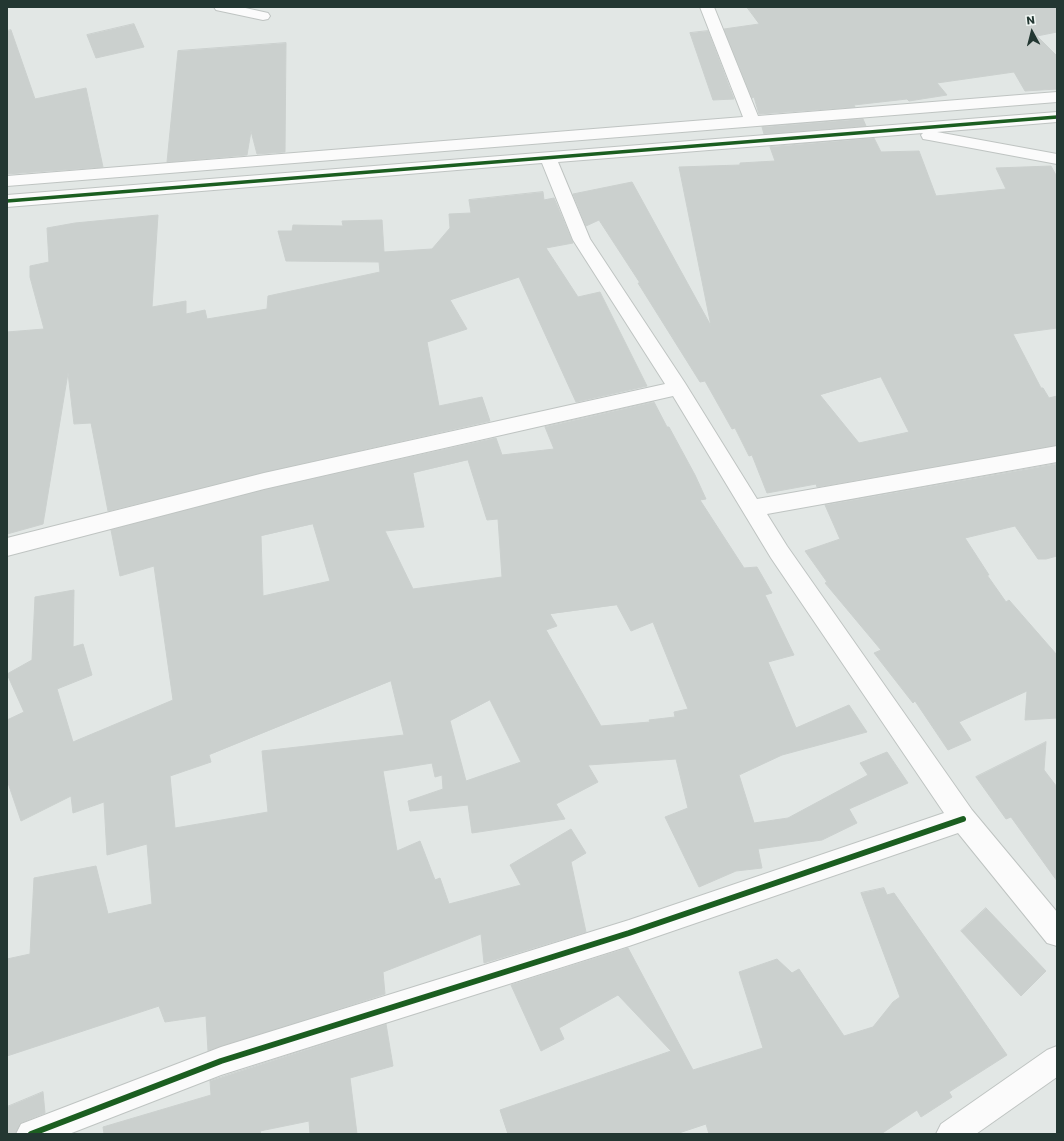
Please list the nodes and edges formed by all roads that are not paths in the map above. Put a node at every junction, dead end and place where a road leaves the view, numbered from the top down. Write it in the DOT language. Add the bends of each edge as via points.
graph roads {
  1 [pos="221,7"];
  2 [pos="707,7"];
  3 [pos="263,16"];
  4 [pos="1057,97"];
  5 [pos="1057,117"];
  6 [pos="752,121"];
  7 [pos="902,130"];
  8 [pos="548,157"];
  9 [pos="1057,159"];
  10 [pos="7,180"];
  11 [pos="7,201"];
  12 [pos="678,388"];
  13 [pos="1057,454"];
  14 [pos="753,508"];
  15 [pos="7,547"];
  16 [pos="963,819"];
  17 [pos="1057,933"];
  18 [pos="1057,1060"];
  19 [pos="31,1134"];
  20 [pos="951,1134"];
  1 -- 3 [label="street"];
  2 -- 6 [label="street"];
  4 -- 6 [label="street"];
  5 -- 7 [label="street"];
  6 -- 10 [label="street"];
  7 -- 8 [label="street"];
  7 -- 9 [label="street"];
  8 -- 11 [label="street"];
  8 -- 12 [label="street" via="582,240"];
  12 -- 14 [label="street"];
  12 -- 15 [label="street" via="264,481"];
  13 -- 14 [label="street"];
  14 -- 16 [label="street" via="779,552"];
  16 -- 17 [label="street"];
  16 -- 19 [label="street" via="630,934 221,1062"];
  18 -- 20 [label="street"];
}
